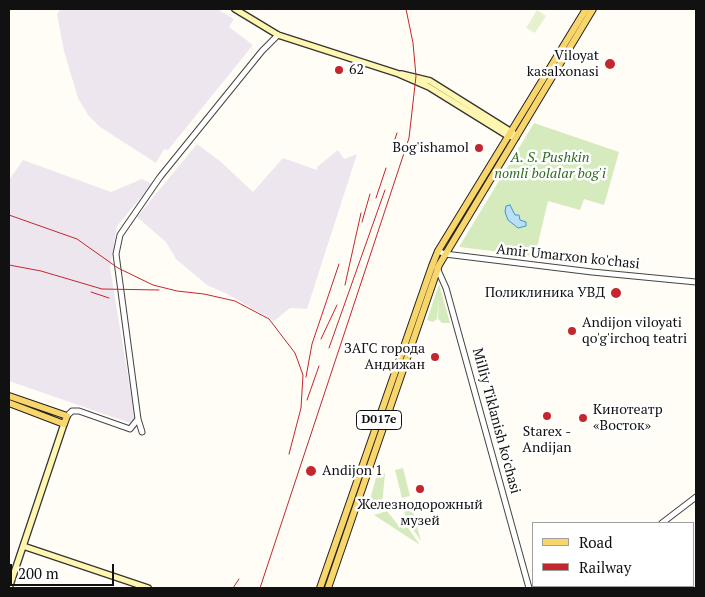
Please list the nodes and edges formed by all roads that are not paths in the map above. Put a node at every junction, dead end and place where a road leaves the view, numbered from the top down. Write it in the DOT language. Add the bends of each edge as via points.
graph roads {
  1 [pos="236,9"];
  2 [pos="248,9"];
  3 [pos="586,9"];
  4 [pos="593,9"];
  5 [pos="248,16"];
  6 [pos="278,35"];
  7 [pos="509,133"];
  8 [pos="516,137"];
  9 [pos="442,253"];
  10 [pos="435,267"];
  11 [pos="696,282"];
  12 [pos="9,396"];
  13 [pos="9,403"];
  14 [pos="23,405"];
  15 [pos="67,416"];
  16 [pos="138,420"];
  17 [pos="64,424"];
  18 [pos="142,432"];
  19 [pos="696,497"];
  20 [pos="349,520"];
  21 [pos="663,522"];
  22 [pos="23,546"];
  23 [pos="9,588"];
  24 [pos="148,588"];
  25 [pos="320,588"];
  26 [pos="328,588"];
  27 [pos="528,588"];
  1 -- 5 [label="main road"];
  2 -- 5 [label="street"];
  3 -- 7 [label="main road, D017e"];
  4 -- 8 [label="main road, D017e"];
  5 -- 6 [label="main road"];
  6 -- 7 [label="main road" via="430,81"];
  6 -- 16 [label="street" via="160,177 120,235 116,254"];
  7 -- 8 [label="main road"];
  7 -- 9 [label="main road, D017e"];
  8 -- 9 [label="main road, D017e"];
  9 -- 10 [label="main road, D017e"];
  9 -- 11 [label="street, Amir Umarxon ko'chasi"];
  10 -- 20 [label="main road, D017e"];
  10 -- 27 [label="street, Milliy Tiklanish ko'chasi" via="448,296"];
  12 -- 14 [label="main road"];
  13 -- 14 [label="main road"];
  14 -- 15 [label="main road"];
  14 -- 17 [label="main road"];
  15 -- 16 [label="street" via="72,411 79,411 130,429"];
  15 -- 17 [label="main road"];
  16 -- 18 [label="street"];
  17 -- 22 [label="main road"];
  19 -- 21 [label="street"];
  20 -- 25 [label="main road, D017e"];
  20 -- 26 [label="main road, D017e"];
  22 -- 23 [label="main road"];
  22 -- 24 [label="main road"];
}
